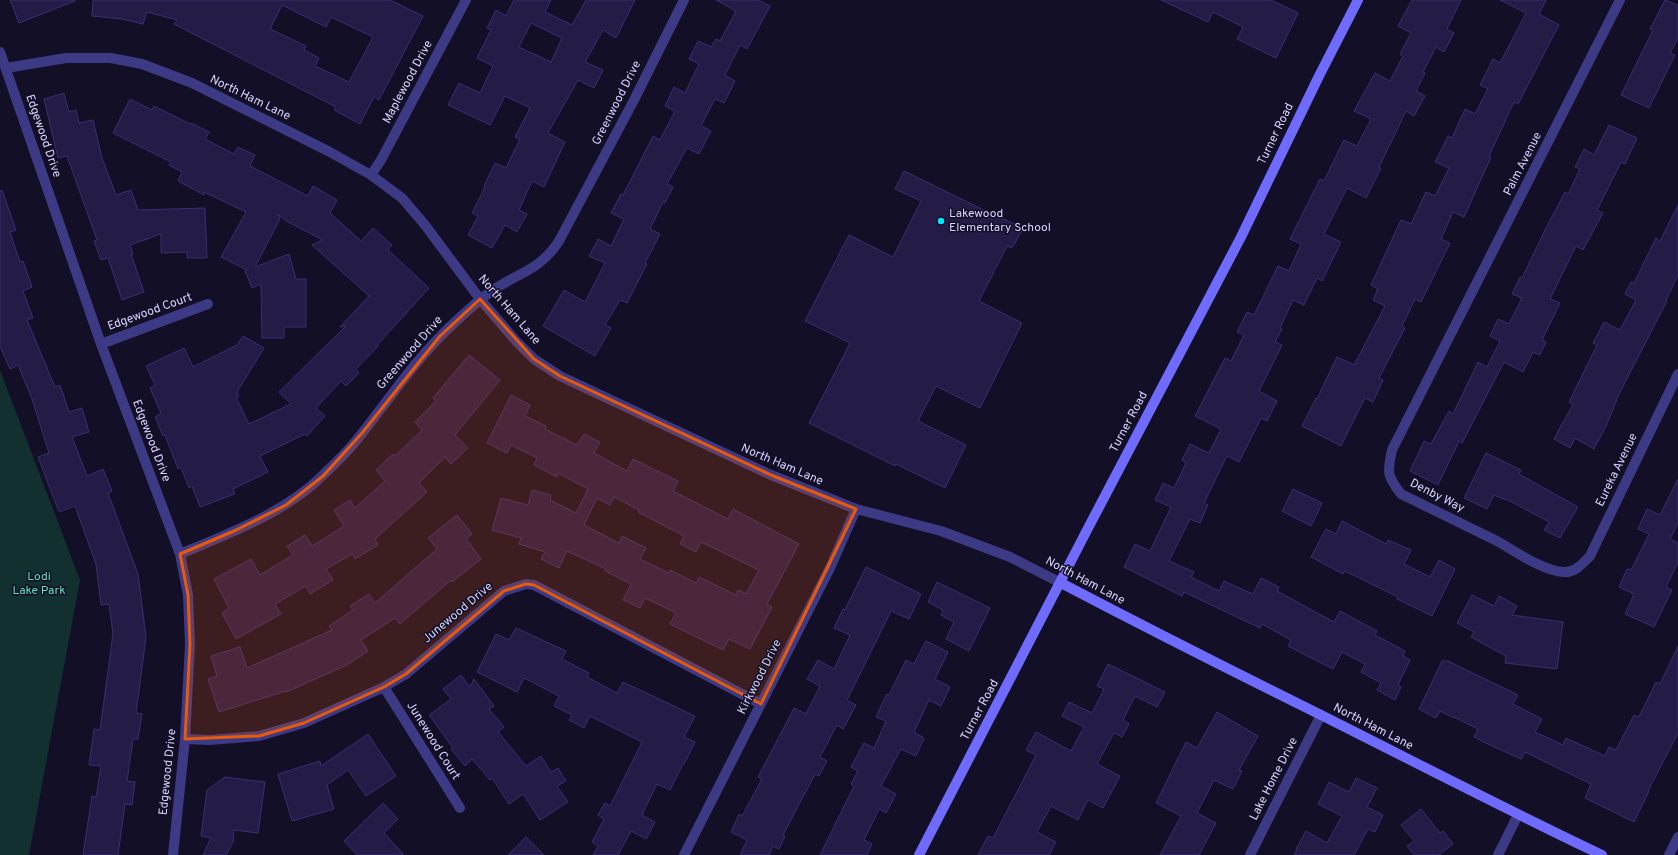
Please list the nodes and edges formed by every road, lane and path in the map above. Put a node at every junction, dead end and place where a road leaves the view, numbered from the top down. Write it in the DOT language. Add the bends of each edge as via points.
graph roads {
  1 [pos="466,0"];
  2 [pos="684,0"];
  3 [pos="1358,0"];
  4 [pos="1620,0"];
  5 [pos="0,52"];
  6 [pos="6,68"];
  7 [pos="371,175"];
  8 [pos="480,299"];
  9 [pos="208,304"];
  10 [pos="1448,340"];
  11 [pos="101,344"];
  12 [pos="1678,374"];
  13 [pos="856,509"];
  14 [pos="180,554"];
  15 [pos="1572,571"];
  16 [pos="1061,583"];
  17 [pos="384,687"];
  18 [pos="761,704"];
  19 [pos="1321,715"];
  20 [pos="185,739"];
  21 [pos="460,808"];
  22 [pos="1518,815"];
  23 [pos="1678,837"];
  24 [pos="173,855"];
  25 [pos="684,855"];
  26 [pos="919,855"];
  27 [pos="1250,855"];
  28 [pos="1498,855"];
  29 [pos="1602,855"];
  30 [pos="1669,855"];
  1 -- 7 [label="street, Maplewood Drive"];
  2 -- 8 [label="street, Greenwood Drive" via="560,240 536,267"];
  3 -- 16 [label="main road, Turner Road" via="1241,237"];
  4 -- 10 [label="street, Palm Avenue"];
  5 -- 6 [label="street, Edgewood Drive"];
  6 -- 7 [label="street, North Ham Lane" via="66,58 111,58 142,64 192,83"];
  6 -- 11 [label="street, Edgewood Drive"];
  7 -- 8 [label="street, North Ham Lane" via="402,198"];
  8 -- 13 [label="street, North Ham Lane" via="534,359 560,376 770,475"];
  8 -- 14 [label="street, Greenwood Drive" via="440,336 402,380 362,434 323,476 286,505 234,532"];
  9 -- 11 [label="street, Edgewood Court"];
  10 -- 15 [label="street, Denby Way" via="1392,450 1388,468 1391,480 1401,494 1546,568 1562,572"];
  11 -- 14 [label="street, Edgewood Drive"];
  12 -- 15 [label="street, Eureka Avenue" via="1590,556"];
  13 -- 16 [label="street, North Ham Lane" via="941,530 1010,557"];
  13 -- 18 [label="street, Kirkwood Drive" via="830,568"];
  14 -- 20 [label="street, Edgewood Drive" via="188,596 190,644"];
  16 -- 19 [label="main road, North Ham Lane" via="1222,667"];
  16 -- 26 [label="main road, Turner Road"];
  17 -- 18 [label="street, Junewood Drive" via="406,674 504,592 526,584 534,585"];
  17 -- 20 [label="street, Junewood Drive" via="304,723 259,736 210,740"];
  17 -- 21 [label="street, Junewood Court"];
  18 -- 25 [label="street, Kirkwood Drive"];
  19 -- 22 [label="main road, North Ham Lane"];
  19 -- 27 [label="street, Lake Home Drive"];
  20 -- 24 [label="street, Edgewood Drive"];
  22 -- 28 [label="street"];
  22 -- 29 [label="main road, North Ham Lane"];
  23 -- 30 [label="street"];
}
